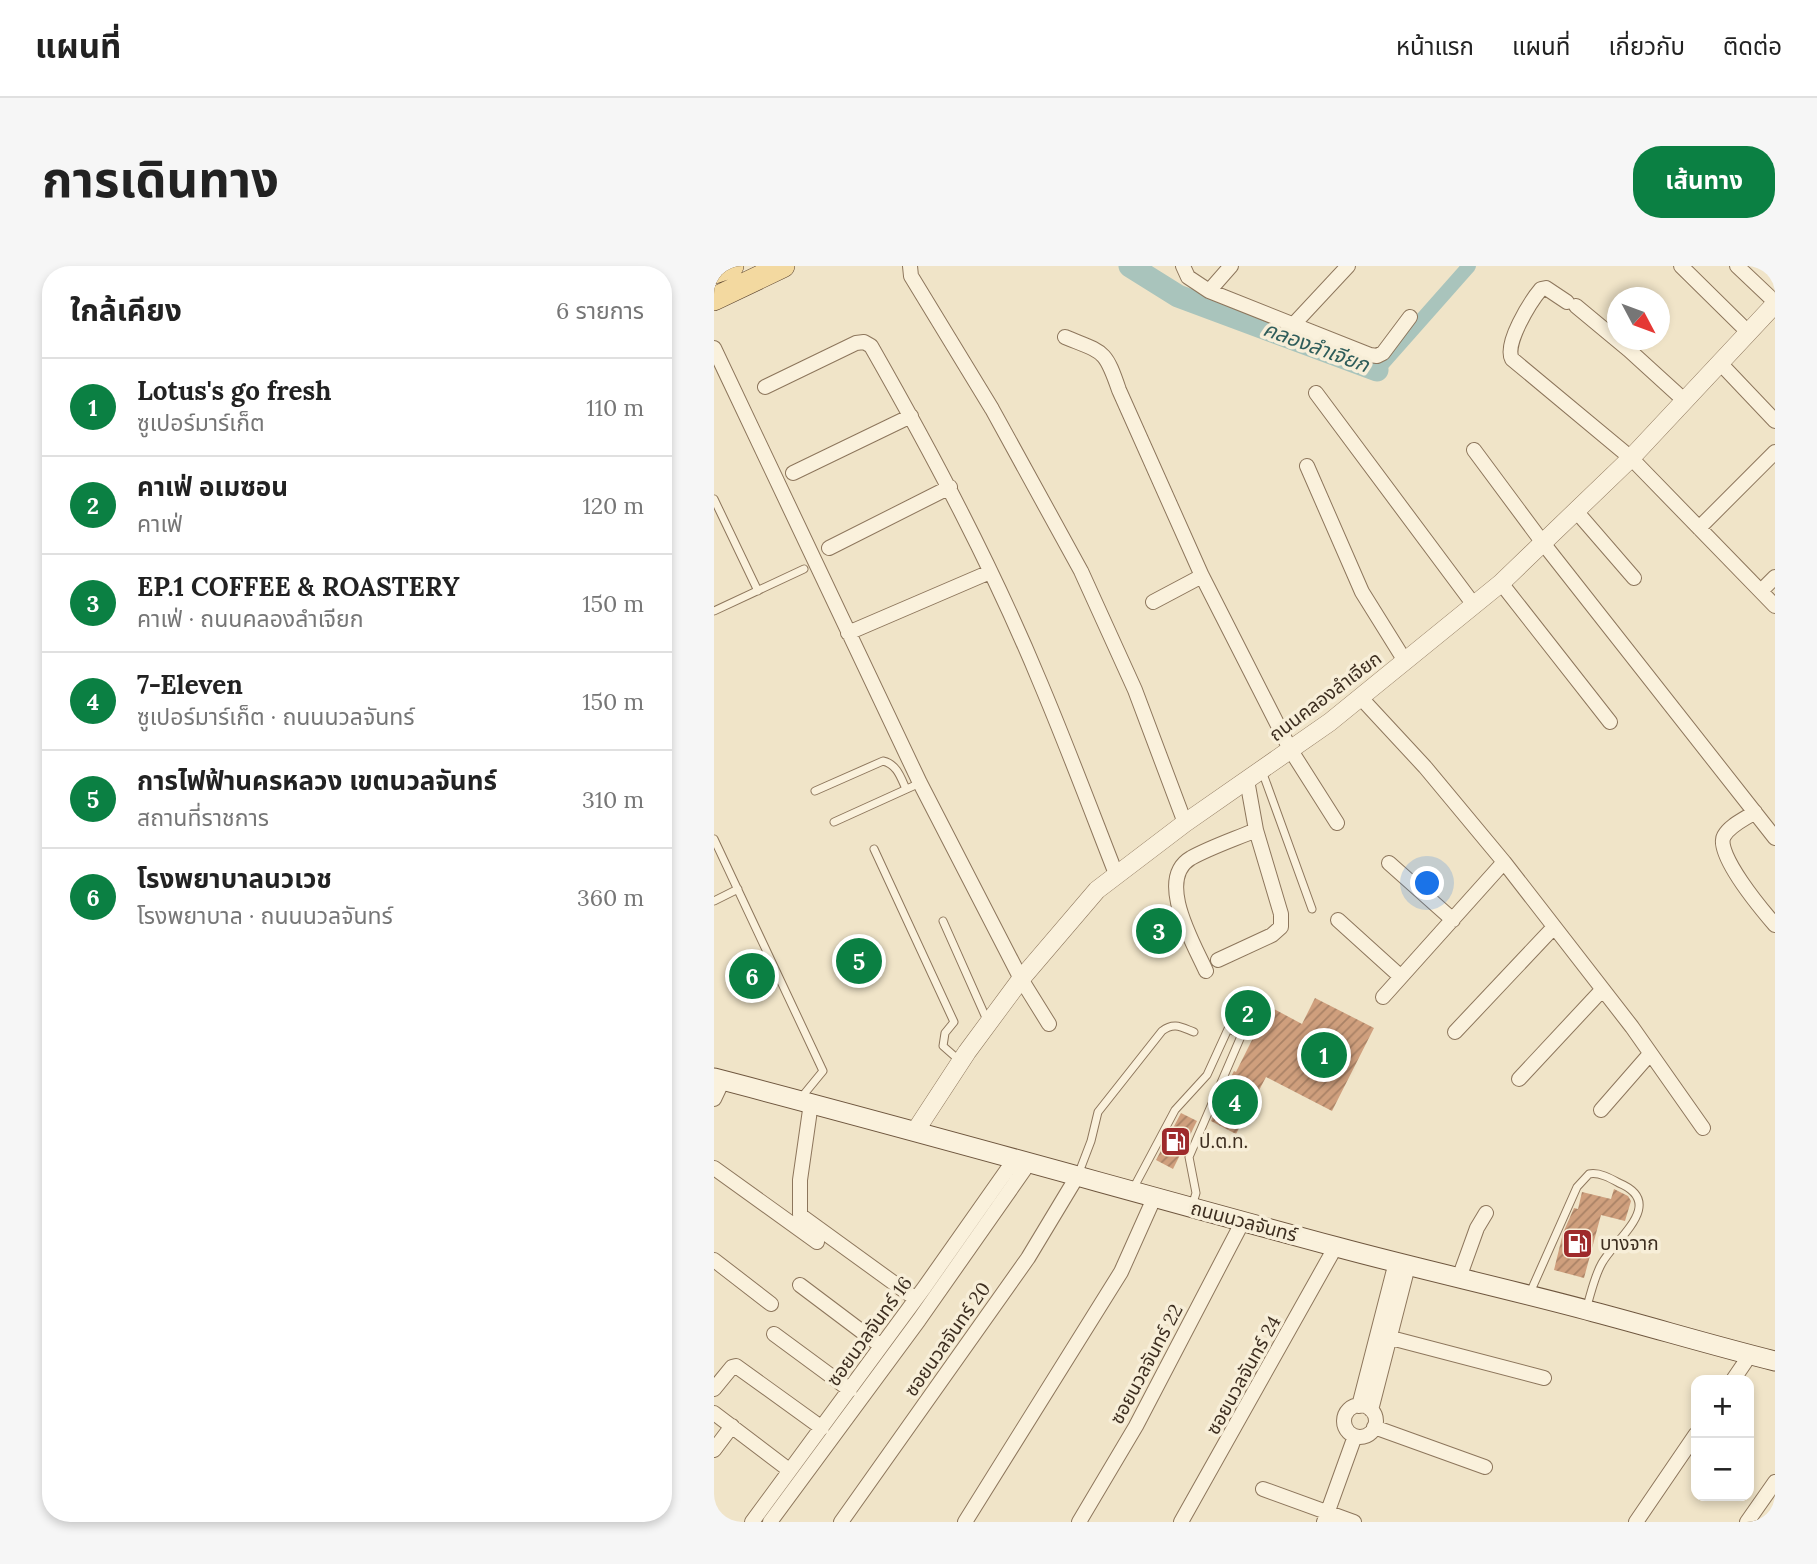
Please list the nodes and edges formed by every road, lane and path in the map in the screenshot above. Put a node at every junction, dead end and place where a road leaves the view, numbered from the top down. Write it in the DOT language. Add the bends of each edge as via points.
graph roads {
  1 [pos="732,266"];
  2 [pos="783,266"];
  3 [pos="910,266"];
  4 [pos="1183,266"];
  5 [pos="1231,266"];
  6 [pos="1348,266"];
  7 [pos="1681,266"];
  8 [pos="1737,266"];
  9 [pos="714,272"];
  10 [pos="1209,291"];
  11 [pos="714,299"];
  12 [pos="1774,306"];
  13 [pos="1410,317"];
  14 [pos="1293,325"];
  15 [pos="1749,333"];
  16 [pos="1065,337"];
  17 [pos="714,348"];
  18 [pos="1720,363"];
  19 [pos="765,387"];
  20 [pos="1316,393"];
  21 [pos="1685,401"];
  22 [pos="911,416"];
  23 [pos="1775,421"];
  24 [pos="1474,450"];
  25 [pos="1775,452"];
  26 [pos="1630,458"];
  27 [pos="1307,466"];
  28 [pos="793,473"];
  29 [pos="950,487"];
  30 [pos="714,499"];
  31 [pos="1576,511"];
  32 [pos="1699,528"];
  33 [pos="1543,543"];
  34 [pos="829,548"];
  35 [pos="804,569"];
  36 [pos="990,572"];
  37 [pos="1202,576"];
  38 [pos="1775,577"];
  39 [pos="1634,578"];
  40 [pos="1501,583"];
  41 [pos="758,591"];
  42 [pos="1761,591"];
  43 [pos="1153,602"];
  44 [pos="1475,605"];
  45 [pos="1775,606"];
  46 [pos="714,611"];
  47 [pos="848,633"];
  48 [pos="1405,661"];
  49 [pos="1361,698"];
  50 [pos="1610,722"];
  51 [pos="1290,749"];
  52 [pos="1255,775"];
  53 [pos="913,786"];
  54 [pos="815,791"];
  55 [pos="1755,812"];
  56 [pos="834,822"];
  57 [pos="1185,823"];
  58 [pos="1337,823"];
  59 [pos="1256,830"];
  60 [pos="1775,838"];
  61 [pos="714,839"];
  62 [pos="874,849"];
  63 [pos="1504,862"];
  64 [pos="1389,863"];
  65 [pos="1116,874"];
  66 [pos="738,889"];
  67 [pos="714,901"];
  68 [pos="1312,909"];
  69 [pos="1338,920"];
  70 [pos="1452,920"];
  71 [pos="943,921"];
  72 [pos="1775,925"];
  73 [pos="1553,927"];
  74 [pos="1218,960"];
  75 [pos="1206,971"];
  76 [pos="1401,977"];
  77 [pos="1021,979"];
  78 [pos="1602,990"];
  79 [pos="1383,997"];
  80 [pos="988,1022"];
  81 [pos="1049,1024"];
  82 [pos="1194,1032"];
  83 [pos="1455,1032"];
  84 [pos="1649,1055"];
  85 [pos="960,1061"];
  86 [pos="719,1079"];
  87 [pos="1519,1079"];
  88 [pos="714,1099"];
  89 [pos="805,1101"];
  90 [pos="1601,1110"];
  91 [pos="1703,1128"];
  92 [pos="916,1130"];
  93 [pos="1021,1161"];
  94 [pos="714,1168"];
  95 [pos="1077,1175"];
  96 [pos="1132,1190"];
  97 [pos="1155,1196"];
  98 [pos="1192,1207"];
  99 [pos="1486,1213"];
  100 [pos="1243,1221"];
  101 [pos="817,1242"];
  102 [pos="1336,1247"];
  103 [pos="714,1260"];
  104 [pos="1402,1264"];
  105 [pos="1460,1279"];
  106 [pos="800,1285"];
  107 [pos="909,1294"];
  108 [pos="1529,1295"];
  109 [pos="771,1304"];
  110 [pos="1586,1310"];
  111 [pos="774,1334"];
  112 [pos="1391,1338"];
  113 [pos="881,1346"];
  114 [pos="1750,1355"];
  115 [pos="1775,1361"];
  116 [pos="1736,1375"];
  117 [pos="1544,1378"];
  118 [pos="714,1389"];
  119 [pos="850,1390"];
  120 [pos="1365,1408"];
  121 [pos="714,1413"];
  122 [pos="732,1426"];
  123 [pos="1374,1427"];
  124 [pos="822,1428"];
  125 [pos="1355,1436"];
  126 [pos="1693,1438"];
  127 [pos="714,1450"];
  128 [pos="1485,1467"];
  129 [pos="789,1470"];
  130 [pos="1775,1482"];
  131 [pos="1263,1489"];
  132 [pos="1326,1517"];
  133 [pos="752,1522"];
  134 [pos="770,1522"];
  135 [pos="841,1522"];
  136 [pos="965,1522"];
  137 [pos="1079,1522"];
  138 [pos="1181,1522"];
  139 [pos="1354,1522"];
  140 [pos="1636,1522"];
  141 [pos="1747,1522"];
  1 -- 9 [label="main road"];
  2 -- 11 [label="main road"];
  3 -- 57 [label="street" via="911,276 992,409 1081,571 1135,690"];
  4 -- 10 [label="street" via="1188,277"];
  5 -- 10 [label="street"];
  6 -- 14 [label="street"];
  7 -- 15 [label="street"];
  8 -- 12 [label="street"];
  10 -- 14 [label="street"];
  12 -- 15 [label="street, ถนนคลองลำเจียก"];
  13 -- 14 [label="street" via="1377,356"];
  15 -- 18 [label="street, ถนนคลองลำเจียก"];
  16 -- 37 [label="street" via="1101,352 1109,362"];
  17 -- 47 [label="street"];
  18 -- 21 [label="street, ถนนคลองลำเจียก"];
  18 -- 23 [label="street"];
  19 -- 22 [label="street" via="864,342 871,346"];
  20 -- 44 [label="street"];
  21 -- 26 [label="street, ถนนคลองลำเจียก"];
  21 -- 26 [label="street" via="1571,304 1541,289 1509,354"];
  22 -- 28 [label="street"];
  22 -- 29 [label="street"];
  24 -- 33 [label="street"];
  25 -- 32 [label="street"];
  26 -- 31 [label="street, ถนนคลองลำเจียก"];
  26 -- 32 [label="street"];
  27 -- 48 [label="street" via="1362,592"];
  29 -- 34 [label="street"];
  29 -- 36 [label="street"];
  30 -- 41 [label="lane"];
  31 -- 33 [label="street, ถนนคลองลำเจียก"];
  31 -- 39 [label="street"];
  32 -- 42 [label="street"];
  33 -- 40 [label="street, ถนนคลองลำเจียก"];
  33 -- 55 [label="street"];
  35 -- 41 [label="lane"];
  36 -- 47 [label="street"];
  36 -- 65 [label="street" via="1040,680"];
  37 -- 43 [label="street"];
  37 -- 51 [label="street"];
  38 -- 42 [label="street"];
  40 -- 44 [label="street, ถนนคลองลำเจียก"];
  40 -- 50 [label="street"];
  41 -- 46 [label="lane"];
  42 -- 45 [label="street"];
  44 -- 48 [label="street, ถนนคลองลำเจียก"];
  47 -- 53 [label="street"];
  48 -- 49 [label="street, ถนนคลองลำเจียก"];
  49 -- 51 [label="street, ถนนคลองลำเจียก"];
  49 -- 63 [label="street"];
  51 -- 52 [label="street, ถนนคลองลำเจียก"];
  51 -- 58 [label="street"];
  52 -- 57 [label="street, ถนนคลองลำเจียก"];
  52 -- 59 [label="street"];
  52 -- 68 [label="lane"];
  53 -- 54 [label="lane" via="883,761"];
  53 -- 56 [label="lane"];
  53 -- 77 [label="street"];
  55 -- 60 [label="street"];
  55 -- 72 [label="street" via="1724,835 1722,847"];
  57 -- 65 [label="street, ถนนคลองลำเจียก"];
  59 -- 74 [label="street" via="1282,927"];
  59 -- 75 [label="street" via="1189,859 1177,873 1175,888 1184,923"];
  61 -- 66 [label="lane"];
  62 -- 85 [label="lane" via="954,1022 945,1033 943,1046"];
  63 -- 70 [label="street"];
  63 -- 73 [label="street"];
  64 -- 70 [label="street"];
  65 -- 77 [label="street, ถนนคลองลำเจียก"];
  66 -- 67 [label="lane"];
  66 -- 89 [label="lane" via="823,1071"];
  69 -- 76 [label="street"];
  70 -- 76 [label="street"];
  71 -- 80 [label="lane"];
  73 -- 78 [label="street"];
  73 -- 83 [label="street"];
  76 -- 79 [label="street"];
  77 -- 80 [label="street, ถนนคลองลำเจียก"];
  77 -- 81 [label="street"];
  78 -- 84 [label="street"];
  78 -- 87 [label="street"];
  80 -- 85 [label="street, ถนนคลองลำเจียก"];
  82 -- 95 [label="lane" via="1176,1024 1154,1041 1098,1112"];
  84 -- 90 [label="street"];
  84 -- 91 [label="street"];
  85 -- 92 [label="street, ถนนคลองลำเจียก"];
  86 -- 88 [label="street"];
  86 -- 89 [label="main road, ถนนนวลจันทร์"];
  89 -- 92 [label="main road, ถนนนวลจันทร์"];
  89 -- 107 [label="street" via="800,1215"];
  92 -- 93 [label="main road, ถนนนวลจันทร์"];
  93 -- 95 [label="main road, ถนนนวลจันทร์"];
  93 -- 113 [label="street, ซอยนวลจันทร์ 16"];
  93 -- 134 [label="street" via="919,1320"];
  94 -- 101 [label="street"];
  95 -- 96 [label="main road, ถนนนวลจันทร์"];
  95 -- 135 [label="street, ซอยนวลจันทร์ 20" via="1028,1258"];
  96 -- 97 [label="main road, ถนนนวลจันทร์"];
  96 -- 98 [label="lane" via="1175,1110 1207,1075 1228,1029 1242,1034 1189,1157 1196,1193"];
  97 -- 98 [label="main road, ถนนนวลจันทร์"];
  97 -- 136 [label="street" via="1121,1272"];
  98 -- 100 [label="main road, ถนนนวลจันทร์"];
  99 -- 105 [label="street"];
  100 -- 102 [label="main road, ถนนนวลจันทร์"];
  100 -- 137 [label="street, ซอยนวลจันทร์ 22" via="1136,1426"];
  102 -- 104 [label="main road, ถนนนวลจันทร์"];
  102 -- 138 [label="street, ซอยนวลจันทร์ 24"];
  103 -- 109 [label="street"];
  104 -- 105 [label="main road, ถนนนวลจันทร์"];
  104 -- 112 [label="street"];
  104 -- 120 [label="street"];
  105 -- 108 [label="main road, ถนนนวลจันทร์"];
  106 -- 113 [label="street"];
  108 -- 110 [label="main road, ถนนนวลจันทร์"];
  108 -- 110 [label="lane" via="1577,1187 1593,1173 1632,1188 1640,1201 1628,1230 1602,1263"];
  110 -- 114 [label="main road, ถนนนวลจันทร์"];
  111 -- 119 [label="street"];
  112 -- 117 [label="street"];
  112 -- 120 [label="street"];
  113 -- 119 [label="street, ซอยนวลจันทร์ 16"];
  114 -- 115 [label="main road, ถนนนวลจันทร์"];
  114 -- 116 [label="street"];
  118 -- 124 [label="street" via="736,1366"];
  119 -- 124 [label="street, ซอยนวลจันทร์ 16"];
  120 -- 123 [label="street" via="1375,1417"];
  120 -- 125 [label="street" via="1350,1409 1344,1418 1345,1428"];
  121 -- 122 [label="street"];
  122 -- 127 [label="street"];
  122 -- 129 [label="street"];
  123 -- 125 [label="street" via="1367,1435"];
  123 -- 128 [label="street"];
  124 -- 129 [label="street, ซอยนวลจันทร์ 16"];
  125 -- 132 [label="street"];
  126 -- 140 [label="street"];
  129 -- 133 [label="street, ซอยนวลจันทร์ 16"];
  130 -- 141 [label="street"];
  131 -- 132 [label="street"];
  132 -- 139 [label="street"];
}
